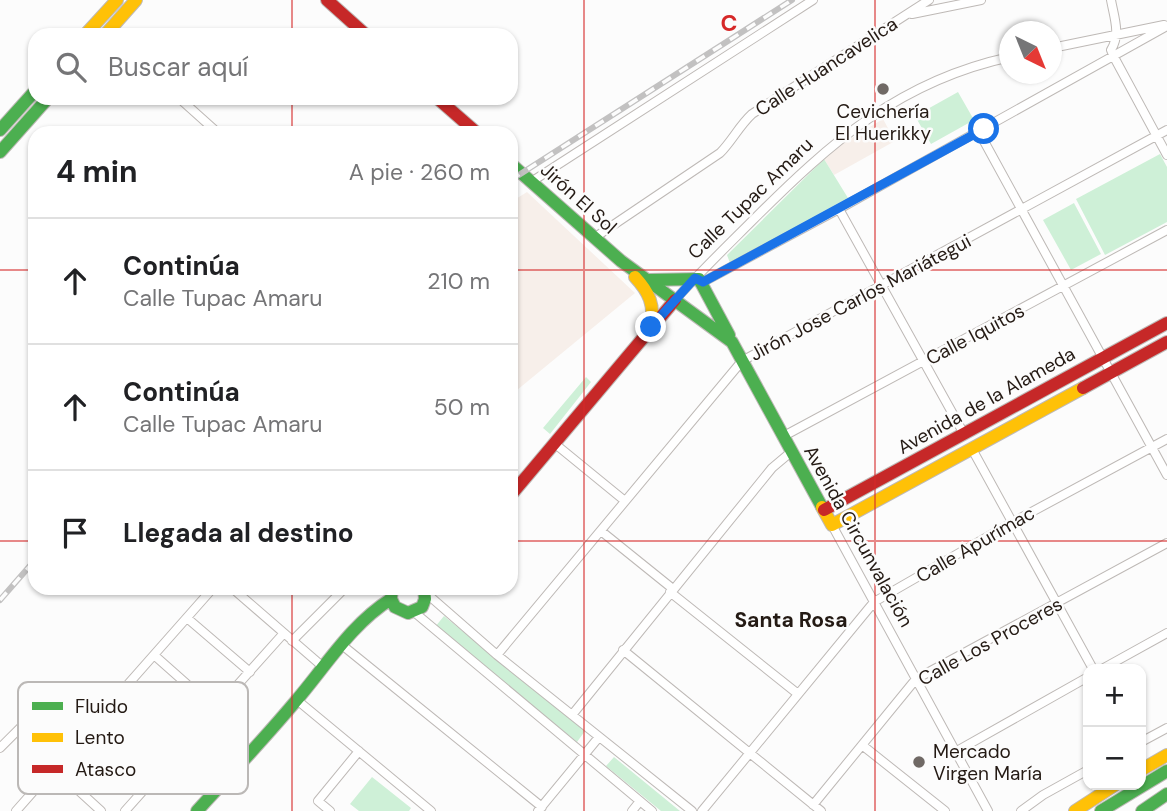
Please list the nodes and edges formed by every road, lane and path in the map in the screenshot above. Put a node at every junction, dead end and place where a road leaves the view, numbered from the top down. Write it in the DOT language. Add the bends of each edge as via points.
graph roads {
  1 [pos="117,0"];
  2 [pos="136,0"];
  3 [pos="327,0"];
  4 [pos="813,0"];
  5 [pos="929,0"];
  6 [pos="981,0"];
  7 [pos="1111,0"];
  8 [pos="905,15"];
  9 [pos="1167,25"];
  10 [pos="91,28"];
  11 [pos="112,28"];
  12 [pos="358,28"];
  13 [pos="1117,34"];
  14 [pos="1062,46"];
  15 [pos="1114,57"];
  16 [pos="999,60"];
  17 [pos="28,99"];
  18 [pos="42,105"];
  19 [pos="187,105"];
  20 [pos="445,105"];
  21 [pos="210,126"];
  22 [pos="469,126"];
  23 [pos="0,130"];
  24 [pos="1167,130"];
  25 [pos="979,132"];
  26 [pos="1156,136"];
  27 [pos="0,152"];
  28 [pos="1167,155"];
  29 [pos="518,170"];
  30 [pos="531,181"];
  31 [pos="839,209"];
  32 [pos="1021,210"];
  33 [pos="1167,230"];
  34 [pos="594,238"];
  35 [pos="621,261"];
  36 [pos="648,280"];
  37 [pos="699,280"];
  38 [pos="882,286"];
  39 [pos="1063,286"];
  40 [pos="675,300"];
  41 [pos="1167,323"];
  42 [pos="651,327"];
  43 [pos="732,342"];
  44 [pos="1167,342"];
  45 [pos="1102,358"];
  46 [pos="742,360"];
  47 [pos="923,362"];
  48 [pos="1111,373"];
  49 [pos="964,434"];
  50 [pos="782,437"];
  51 [pos="1167,439"];
  52 [pos="554,443"];
  53 [pos="1152,447"];
  54 [pos="972,449"];
  55 [pos="791,452"];
  56 [pos="1167,475"];
  57 [pos="518,487"];
  58 [pos="625,501"];
  59 [pos="824,510"];
  60 [pos="1013,522"];
  61 [pos="832,525"];
  62 [pos="601,531"];
  63 [pos="1167,543"];
  64 [pos="672,591"];
  65 [pos="207,595"];
  66 [pos="240,595"];
  67 [pos="338,595"];
  68 [pos="391,595"];
  69 [pos="392,595"];
  70 [pos="426,595"];
  71 [pos="432,595"];
  72 [pos="874,602"];
  73 [pos="1058,602"];
  74 [pos="414,612"];
  75 [pos="187,618"];
  76 [pos="284,633"];
  77 [pos="1167,633"];
  78 [pos="292,641"];
  79 [pos="342,645"];
  80 [pos="623,650"];
  81 [pos="154,655"];
  82 [pos="497,655"];
  83 [pos="1090,664"];
  84 [pos="1111,664"];
  85 [pos="321,666"];
  86 [pos="250,671"];
  87 [pos="916,680"];
  88 [pos="1083,680"];
  89 [pos="131,682"];
  90 [pos="184,682"];
  91 [pos="240,682"];
  92 [pos="798,694"];
  93 [pos="297,700"];
  94 [pos="572,715"];
  95 [pos="1167,728"];
  96 [pos="18,730"];
  97 [pos="599,737"];
  98 [pos="1146,739"];
  99 [pos="862,745"];
  100 [pos="0,748"];
  101 [pos="359,751"];
  102 [pos="955,752"];
  103 [pos="586,753"];
  104 [pos="248,754"];
  105 [pos="749,754"];
  106 [pos="1167,755"];
  107 [pos="1146,766"];
  108 [pos="1167,771"];
  109 [pos="1083,773"];
  110 [pos="1107,790"];
  111 [pos="32,794"];
  112 [pos="82,794"];
  113 [pos="141,794"];
  114 [pos="212,794"];
  115 [pos="1167,794"];
  116 [pos="640,801"];
  117 [pos="817,808"];
  118 [pos="540,809"];
  119 [pos="984,809"];
  120 [pos="19,810"];
  121 [pos="101,811"];
  122 [pos="125,811"];
  123 [pos="197,811"];
  124 [pos="330,811"];
  125 [pos="431,811"];
  126 [pos="632,811"];
  127 [pos="652,811"];
  128 [pos="692,811"];
  129 [pos="702,811"];
  130 [pos="945,811"];
  131 [pos="1021,811"];
  132 [pos="1075,811"];
  133 [pos="1101,811"];
  134 [pos="1142,811"];
  1 -- 10 [label="main road"];
  2 -- 11 [label="main road"];
  3 -- 12 [label="main road"];
  4 -- 30 [label="street"];
  5 -- 8 [label="street, Calle Huancavelica"];
  6 -- 8 [label="street"];
  7 -- 13 [label="street"];
  8 -- 34 [label="street, Calle Huancavelica" via="752,114 720,153"];
  9 -- 13 [label="street, Calle Tupac Amaru"];
  9 -- 15 [label="street, Calle Tupac Amaru"];
  13 -- 14 [label="street, Calle Tupac Amaru"];
  13 -- 15 [label="street" via="1111,50"];
  15 -- 25 [label="street, Calle Tupac Amaru"];
  15 -- 26 [label="street"];
  16 -- 37 [label="street, Calle Tupac Amaru" via="947,76 859,123 786,187"];
  17 -- 23 [label="main road"];
  18 -- 27 [label="main road"];
  19 -- 21 [label="street"];
  20 -- 22 [label="main road"];
  24 -- 26 [label="street, Jirón Jose Carlos Mariátegui"];
  25 -- 31 [label="street, Calle Tupac Amaru"];
  25 -- 32 [label="street"];
  26 -- 28 [label="street"];
  26 -- 32 [label="street, Jirón Jose Carlos Mariátegui"];
  29 -- 30 [label="main road, Jirón El Sol"];
  30 -- 34 [label="main road, Jirón El Sol"];
  31 -- 37 [label="street, Calle Tupac Amaru"];
  31 -- 38 [label="street"];
  32 -- 38 [label="street, Jirón Jose Carlos Mariátegui"];
  32 -- 39 [label="street"];
  33 -- 39 [label="street, Calle Iquitos"];
  34 -- 35 [label="main road, Jirón El Sol"];
  35 -- 36 [label="main road, Jirón El Sol"];
  35 -- 42 [label="main road, Jirón El Sol" via="652,299"];
  36 -- 37 [label="main road"];
  36 -- 40 [label="main road, Jirón El Sol"];
  37 -- 40 [label="street, Calle Tupac Amaru"];
  37 -- 43 [label="main road"];
  38 -- 46 [label="street, Jirón Jose Carlos Mariátegui"];
  38 -- 47 [label="street"];
  39 -- 45 [label="street"];
  39 -- 47 [label="street, Calle Iquitos"];
  40 -- 42 [label="main road, Calle Tupac Amaru"];
  40 -- 43 [label="main road, Avenida Circunvalación"];
  41 -- 45 [label="main road, Avenida de la Alameda"];
  42 -- 52 [label="main road, Calle Tupac Amaru"];
  43 -- 46 [label="main road, Avenida Circunvalación"];
  44 -- 48 [label="main road, Avenida de la Alameda"];
  45 -- 48 [label="street"];
  45 -- 49 [label="main road, Avenida de la Alameda"];
  46 -- 50 [label="main road, Avenida Circunvalación"];
  46 -- 58 [label="street, Jirón Jose Carlos Mariátegui"];
  47 -- 49 [label="street"];
  47 -- 50 [label="street, Calle Iquitos"];
  48 -- 53 [label="street"];
  48 -- 54 [label="main road, Avenida de la Alameda"];
  49 -- 59 [label="main road, Avenida de la Alameda"];
  50 -- 55 [label="main road, Avenida Circunvalación"];
  51 -- 53 [label="street, Calle Apurímac"];
  52 -- 57 [label="main road, Calle Tupac Amaru"];
  52 -- 58 [label="street"];
  53 -- 56 [label="street"];
  53 -- 60 [label="street, Calle Apurímac"];
  54 -- 60 [label="street"];
  54 -- 61 [label="main road, Avenida de la Alameda"];
  55 -- 59 [label="main road, Avenida Circunvalación"];
  55 -- 64 [label="street" via="772,468"];
  58 -- 62 [label="street, Jirón Jose Carlos Mariátegui"];
  59 -- 61 [label="main road, Avenida Circunvalación"];
  60 -- 72 [label="street, Calle Apurímac"];
  60 -- 73 [label="street"];
  61 -- 72 [label="street, Avenida Circunvalación"];
  62 -- 64 [label="street"];
  62 -- 82 [label="street, Jirón Jose Carlos Mariátegui"];
  63 -- 73 [label="street, Calle Los Proceres"];
  64 -- 80 [label="street"];
  64 -- 92 [label="street"];
  65 -- 75 [label="street"];
  66 -- 76 [label="street"];
  67 -- 78 [label="street"];
  68 -- 79 [label="main road"];
  69 -- 74 [label="main road" via="397,609"];
  70 -- 74 [label="main road"];
  71 -- 82 [label="street"];
  72 -- 87 [label="street, Avenida Circunvalación"];
  72 -- 92 [label="street, Calle Apurímac"];
  73 -- 83 [label="street"];
  73 -- 87 [label="street, Calle Los Proceres"];
  74 -- 103 [label="street"];
  75 -- 81 [label="street"];
  75 -- 86 [label="street"];
  76 -- 78 [label="street"];
  76 -- 86 [label="street"];
  77 -- 84 [label="street"];
  78 -- 85 [label="street"];
  79 -- 85 [label="main road"];
  79 -- 118 [label="street"];
  80 -- 94 [label="street"];
  80 -- 105 [label="street"];
  81 -- 89 [label="street"];
  81 -- 90 [label="street"];
  82 -- 94 [label="street"];
  85 -- 93 [label="main road"];
  86 -- 91 [label="street"];
  87 -- 99 [label="street, Calle Los Proceres"];
  87 -- 102 [label="street, Avenida Circunvalación"];
  88 -- 102 [label="street"];
  92 -- 105 [label="street, Calle Apurímac"];
  93 -- 101 [label="street"];
  93 -- 104 [label="main road"];
  94 -- 97 [label="street"];
  95 -- 98 [label="street"];
  96 -- 100 [label="street"];
  97 -- 103 [label="street"];
  97 -- 128 [label="street"];
  99 -- 117 [label="street, Calle Los Proceres"];
  99 -- 130 [label="street"];
  101 -- 124 [label="street" via="318,801"];
  101 -- 125 [label="street"];
  102 -- 119 [label="street, Avenida Circunvalación"];
  103 -- 116 [label="street"];
  103 -- 118 [label="street"];
  105 -- 117 [label="street"];
  105 -- 129 [label="street, Calle Apurímac"];
  106 -- 107 [label="main road"];
  108 -- 133 [label="main road"];
  109 -- 131 [label="street"];
  110 -- 132 [label="main road"];
  111 -- 120 [label="street"];
  112 -- 121 [label="street"];
  113 -- 122 [label="street"];
  114 -- 123 [label="main road"];
  115 -- 134 [label="main road"];
  116 -- 126 [label="street"];
  116 -- 127 [label="street"];
}
